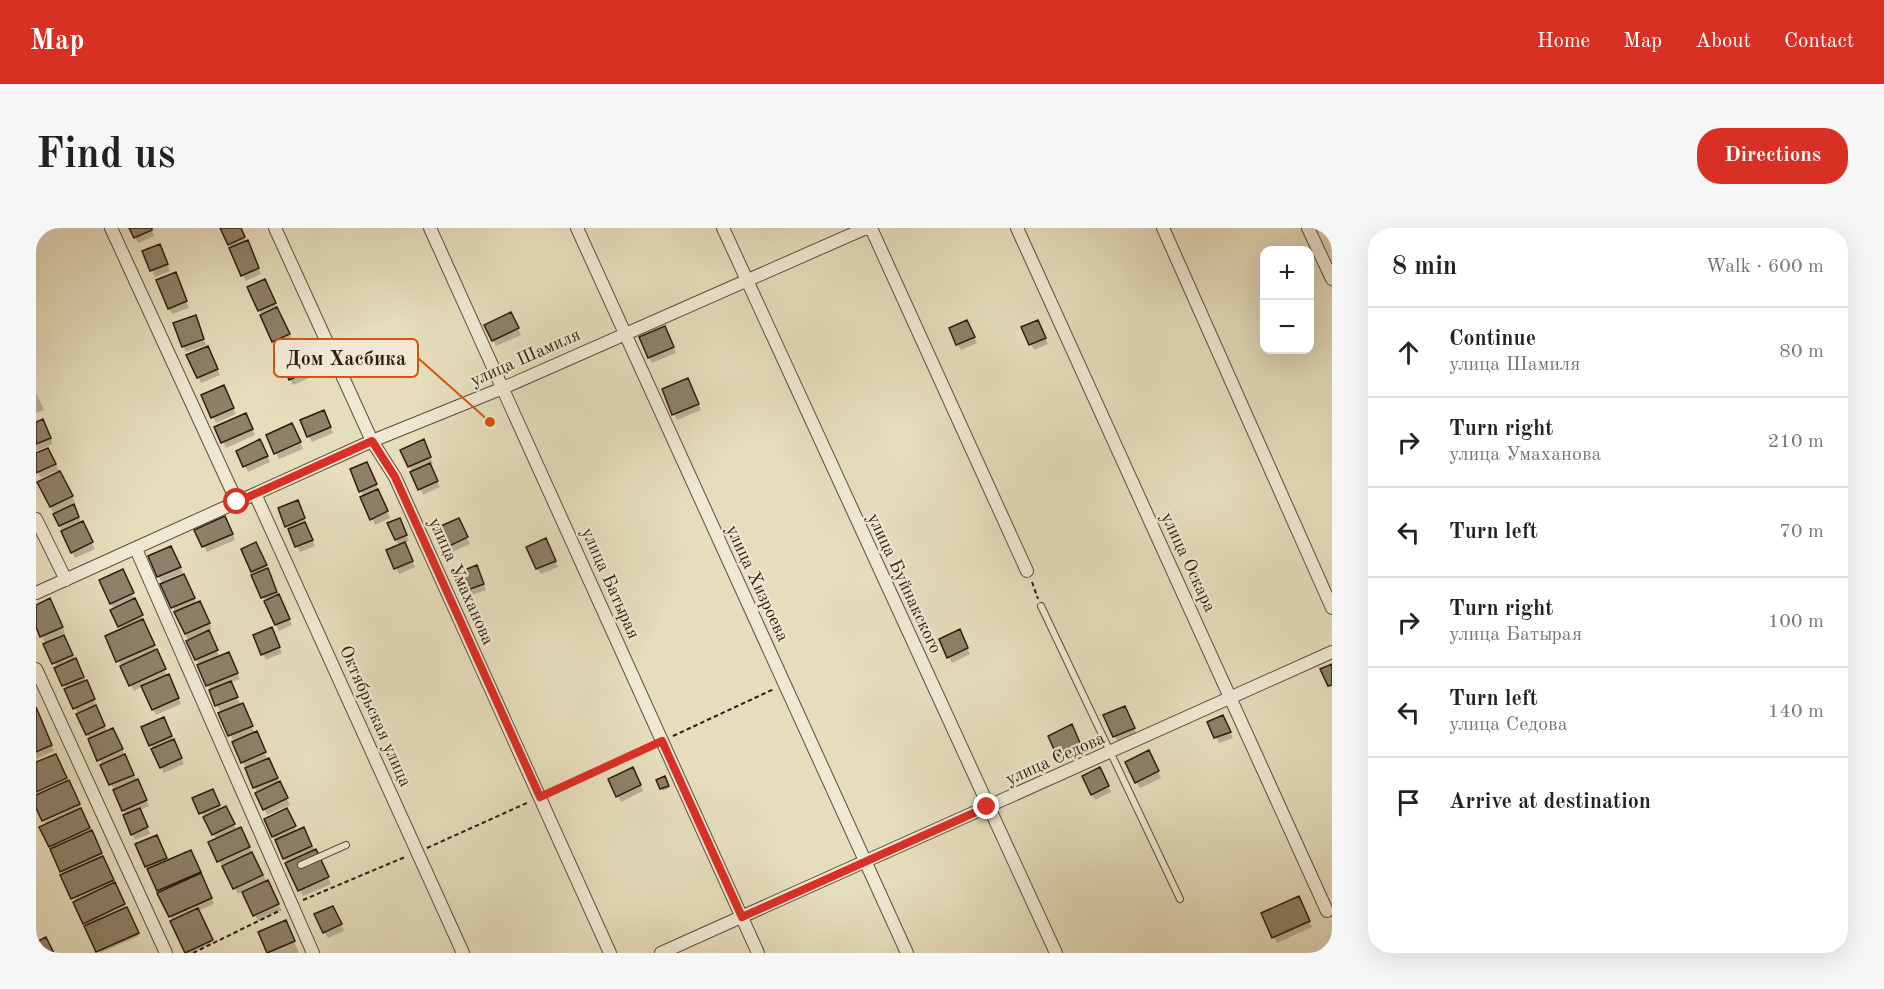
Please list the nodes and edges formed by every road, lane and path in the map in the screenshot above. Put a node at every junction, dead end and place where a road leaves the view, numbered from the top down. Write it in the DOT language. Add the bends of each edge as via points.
graph roads {
  1 [pos="111,228"];
  2 [pos="275,228"];
  3 [pos="430,228"];
  4 [pos="577,228"];
  5 [pos="723,228"];
  6 [pos="866,228"];
  7 [pos="871,228"];
  8 [pos="1017,228"];
  9 [pos="1163,228"];
  10 [pos="1308,228"];
  11 [pos="1332,279"];
  12 [pos="746,280"];
  13 [pos="624,332"];
  14 [pos="503,388"];
  15 [pos="372,441"];
  16 [pos="255,494"];
  17 [pos="237,502"];
  18 [pos="36,519"];
  19 [pos="136,549"];
  20 [pos="1027,571"];
  21 [pos="66,580"];
  22 [pos="36,593"];
  23 [pos="1041,606"];
  24 [pos="1332,608"];
  25 [pos="1332,652"];
  26 [pos="36,669"];
  27 [pos="784,684"];
  28 [pos="1231,697"];
  29 [pos="662,741"];
  30 [pos="1109,754"];
  31 [pos="540,797"];
  32 [pos="987,807"];
  33 [pos="346,845"];
  34 [pos="418,852"];
  35 [pos="866,862"];
  36 [pos="301,865"];
  37 [pos="1180,899"];
  38 [pos="291,905"];
  39 [pos="1327,911"];
  40 [pos="742,917"];
  41 [pos="166,953"];
  42 [pos="193,953"];
  43 [pos="313,953"];
  44 [pos="463,953"];
  45 [pos="610,953"];
  46 [pos="661,953"];
  47 [pos="758,953"];
  48 [pos="908,953"];
  49 [pos="1056,953"];
  1 -- 17 [label="street"];
  2 -- 15 [label="street, улица Умаханова"];
  3 -- 14 [label="street, улица Батырая"];
  4 -- 13 [label="street, улица Хизроева"];
  5 -- 12 [label="street, улица Буйнакского"];
  6 -- 12 [label="street, улица Шамиля"];
  7 -- 20 [label="street"];
  8 -- 28 [label="street, улица Оскара"];
  9 -- 24 [label="street"];
  10 -- 11 [label="street"];
  12 -- 13 [label="street, улица Шамиля"];
  12 -- 32 [label="street, улица Буйнакского"];
  13 -- 14 [label="street, улица Шамиля"];
  13 -- 27 [label="street, улица Хизроева"];
  14 -- 15 [label="street, улица Шамиля"];
  14 -- 29 [label="street, улица Батырая"];
  15 -- 16 [label="street, улица Шамиля"];
  15 -- 31 [label="street, улица Умаханова" via="395,477"];
  16 -- 17 [label="street, улица Шамиля"];
  16 -- 34 [label="street, Октябрьская улица"];
  17 -- 19 [label="street, улица Шамиля"];
  18 -- 21 [label="street"];
  19 -- 21 [label="street, улица Шамиля"];
  19 -- 38 [label="street"];
  20 -- 23 [label="path"];
  21 -- 22 [label="street, улица Шамиля"];
  23 -- 30 [label="lane"];
  25 -- 28 [label="street, улица Седова"];
  26 -- 41 [label="street"];
  27 -- 29 [label="path"];
  27 -- 35 [label="street, улица Хизроева"];
  28 -- 30 [label="street, улица Седова"];
  28 -- 39 [label="street, улица Оскара"];
  29 -- 31 [label="path"];
  29 -- 40 [label="street, улица Батырая"];
  30 -- 32 [label="street, улица Седова"];
  30 -- 37 [label="lane"];
  31 -- 34 [label="path"];
  31 -- 45 [label="street, улица Умаханова"];
  32 -- 35 [label="street, улица Седова"];
  32 -- 49 [label="street, улица Буйнакского"];
  33 -- 36 [label="lane"];
  34 -- 38 [label="path"];
  34 -- 44 [label="street, Октябрьская улица"];
  35 -- 40 [label="street, улица Седова"];
  35 -- 48 [label="street, улица Хизроева"];
  38 -- 42 [label="path"];
  38 -- 43 [label="street"];
  40 -- 46 [label="street, улица Седова"];
  40 -- 47 [label="street, улица Батырая"];
}
